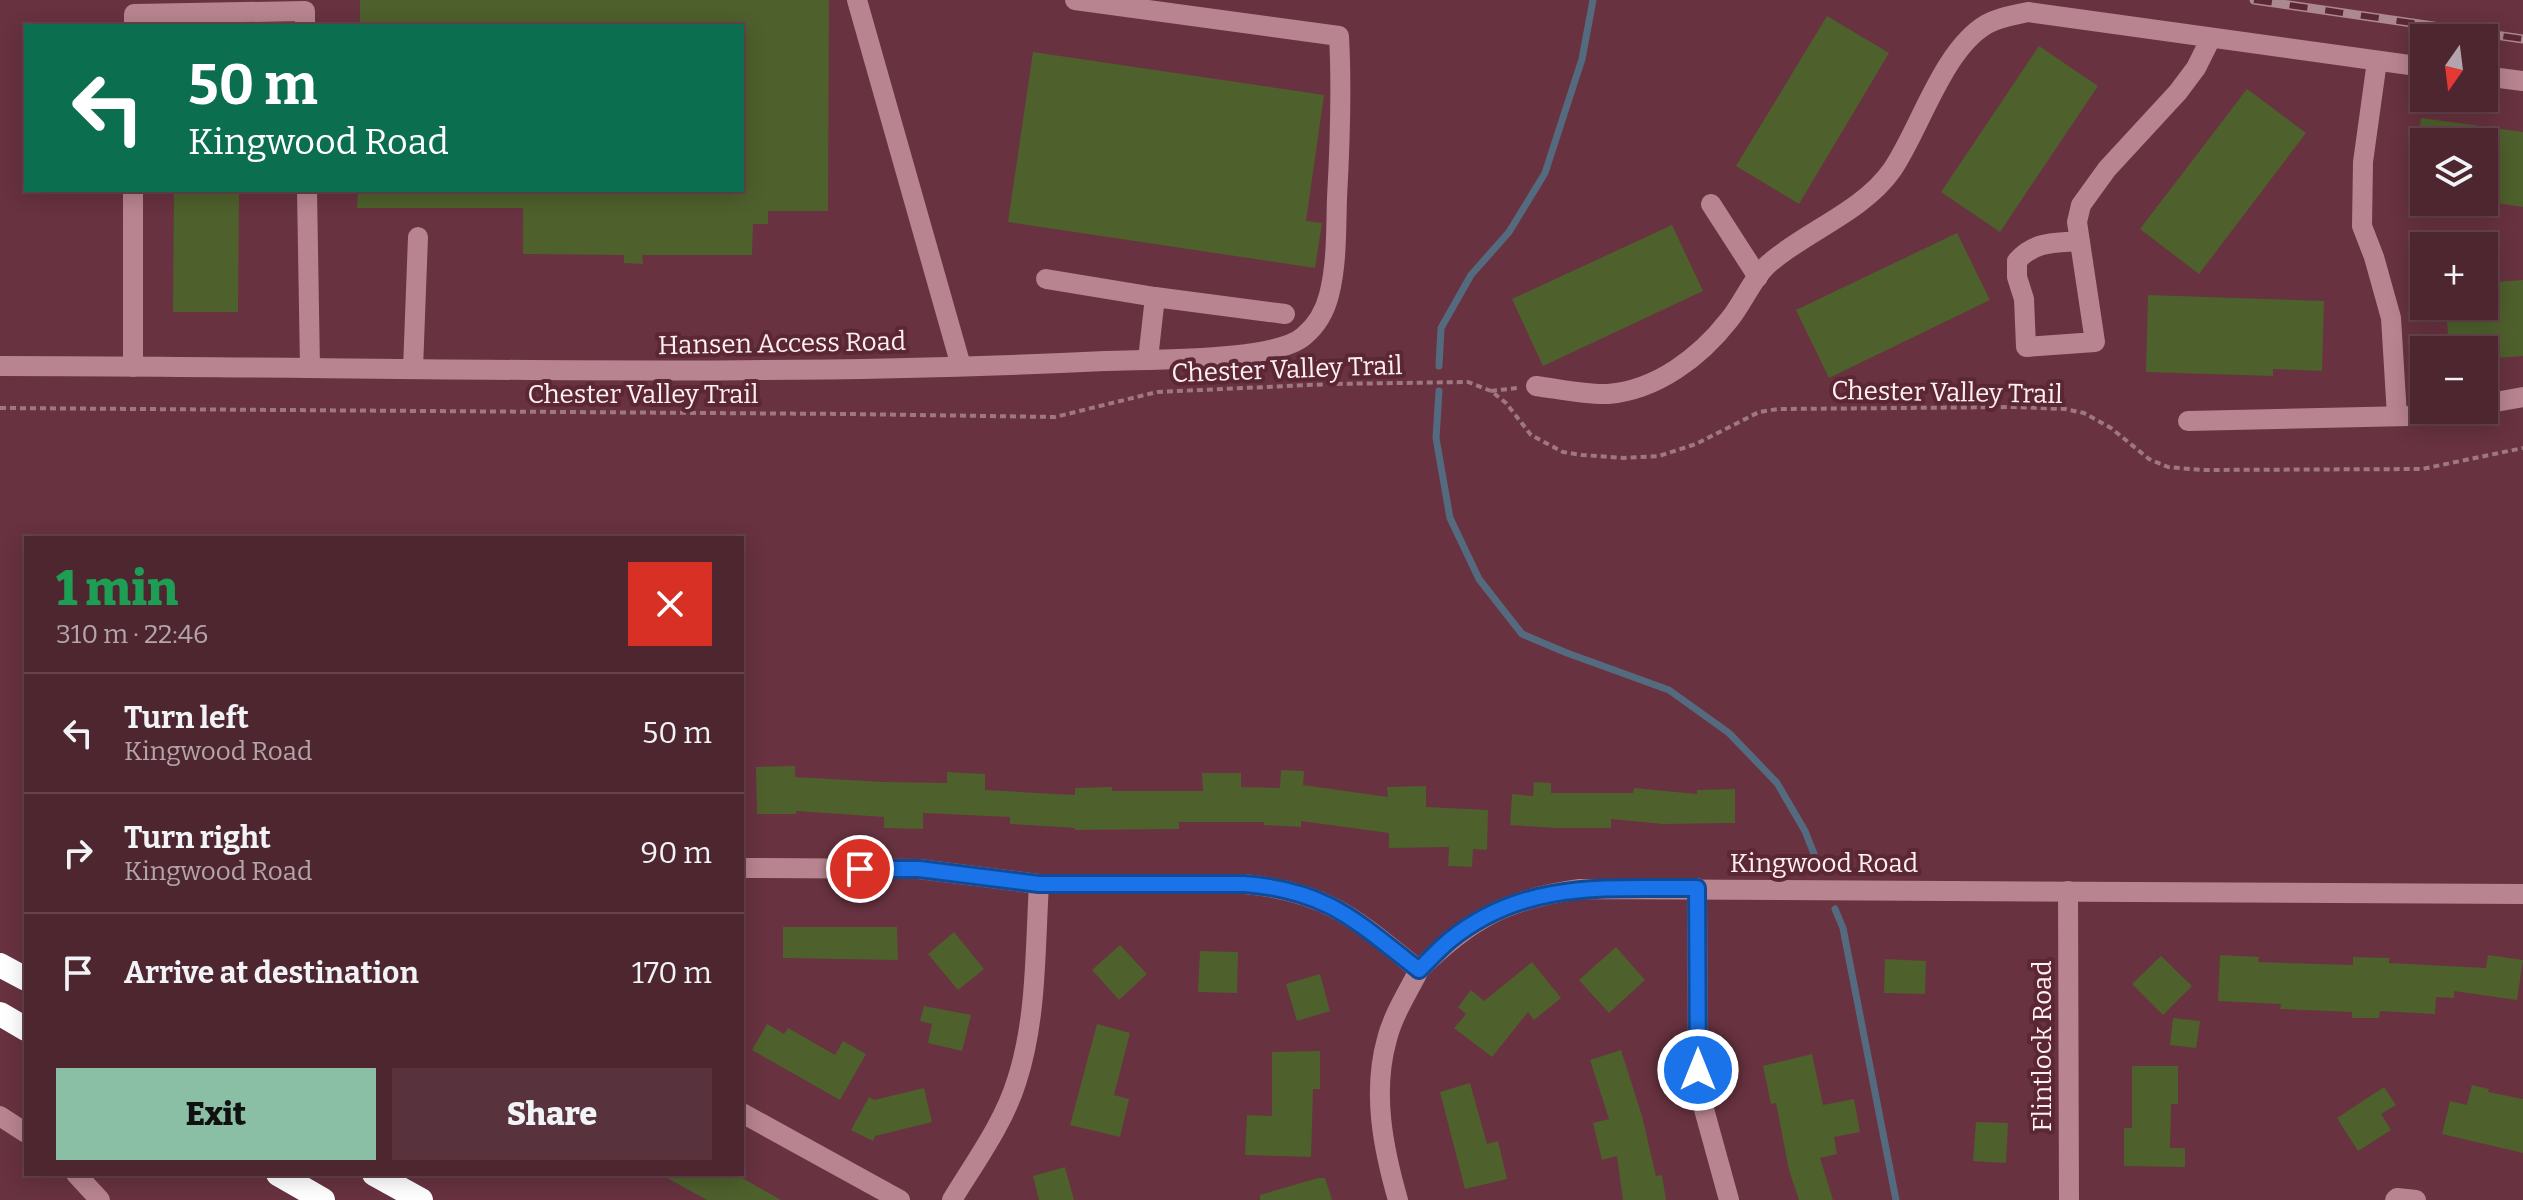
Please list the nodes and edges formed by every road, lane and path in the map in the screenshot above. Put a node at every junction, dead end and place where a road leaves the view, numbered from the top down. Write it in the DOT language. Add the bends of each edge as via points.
graph roads {
  1 [pos="857,0"];
  2 [pos="1075,0"];
  3 [pos="134,24"];
  4 [pos="305,24"];
  5 [pos="2211,38"];
  6 [pos="2377,61"];
  7 [pos="2410,65"];
  8 [pos="2498,78"];
  9 [pos="2523,81"];
  10 [pos="133,192"];
  11 [pos="307,192"];
  12 [pos="1711,204"];
  13 [pos="418,237"];
  14 [pos="2080,241"];
  15 [pos="1758,277"];
  16 [pos="1046,279"];
  17 [pos="1155,297"];
  18 [pos="1285,314"];
  19 [pos="1300,340"];
  20 [pos="1148,359"];
  21 [pos="0,366"];
  22 [pos="961,366"];
  23 [pos="133,367"];
  24 [pos="310,368"];
  25 [pos="413,369"];
  26 [pos="1331,384"];
  27 [pos="1536,386"];
  28 [pos="2523,397"];
  29 [pos="2498,401"];
  30 [pos="0,408"];
  31 [pos="2410,415"];
  32 [pos="2397,416"];
  33 [pos="2188,421"];
  34 [pos="2523,448"];
  35 [pos="744,868"];
  36 [pos="1039,884"];
  37 [pos="1697,888"];
  38 [pos="2068,891"];
  39 [pos="2523,894"];
  40 [pos="0,965"];
  41 [pos="1419,970"];
  42 [pos="24,978"];
  43 [pos="0,1014"];
  44 [pos="24,1028"];
  45 [pos="744,1114"];
  46 [pos="0,1116"];
  47 [pos="24,1132"];
  48 [pos="78,1176"];
  49 [pos="281,1176"];
  50 [pos="378,1176"];
  51 [pos="100,1200"];
  52 [pos="323,1200"];
  53 [pos="421,1200"];
  54 [pos="900,1200"];
  55 [pos="952,1200"];
  56 [pos="1398,1200"];
  57 [pos="1729,1200"];
  58 [pos="2069,1200"];
  59 [pos="2395,1200"];
  60 [pos="2416,1200"];
  1 -- 22 [label="street"];
  2 -- 19 [label="street" via="1339,36 1335,252 1329,297 1318,322"];
  3 -- 4 [label="street" via="134,14 305,11"];
  5 -- 6 [label="street"];
  5 -- 14 [label="street" via="2178,92 2081,205"];
  5 -- 15 [label="street" via="2028,12 1989,22 1969,37 1891,171 1855,204 1791,245"];
  6 -- 7 [label="street"];
  6 -- 32 [label="street" via="2363,162 2362,226 2391,318"];
  8 -- 9 [label="street"];
  10 -- 23 [label="street"];
  11 -- 24 [label="street"];
  12 -- 15 [label="street"];
  13 -- 25 [label="street"];
  14 -- 14 [label="street" via="2095,342 2026,347 2017,261 2026,250"];
  15 -- 27 [label="street" via="1711,341 1660,379 1606,394"];
  16 -- 17 [label="street"];
  17 -- 18 [label="street"];
  17 -- 20 [label="street"];
  19 -- 20 [label="street, Hansen Access Road" via="1266,352"];
  19 -- 26 [label="path"];
  20 -- 22 [label="street, Hansen Access Road"];
  21 -- 23 [label="street, Hansen Access Road"];
  22 -- 25 [label="street, Hansen Access Road" via="705,372"];
  23 -- 24 [label="street, Hansen Access Road"];
  24 -- 25 [label="street, Hansen Access Road"];
  26 -- 30 [label="path, Chester Valley Trail" via="1157,392 1055,417"];
  26 -- 34 [label="path, Chester Valley Trail" via="1468,382 1506,403 1546,445 1563,452 1624,458 1659,456 1696,444 1759,412 1813,408 2065,409 2096,419 2149,459 2202,470 2422,469"];
  28 -- 29 [label="street"];
  31 -- 32 [label="street"];
  32 -- 33 [label="street"];
  35 -- 36 [label="street" via="919,869"];
  36 -- 41 [label="street" via="1276,887 1340,910"];
  36 -- 55 [label="street" via="1030,1018 1016,1083"];
  37 -- 38 [label="street, Kingwood Road"];
  37 -- 41 [label="street, Kingwood Road" via="1543,894 1480,920"];
  37 -- 57 [label="street" via="1698,1070"];
  38 -- 39 [label="street, Kingwood Road"];
  38 -- 58 [label="street, Flintlock Road"];
  40 -- 42 [label="highway"];
  41 -- 56 [label="street" via="1387,1037 1381,1073 1383,1140"];
  43 -- 44 [label="highway"];
  45 -- 54 [label="street"];
  46 -- 47 [label="street"];
  48 -- 51 [label="street"];
  49 -- 52 [label="highway"];
  50 -- 53 [label="highway"];
  59 -- 60 [label="street"];
}
